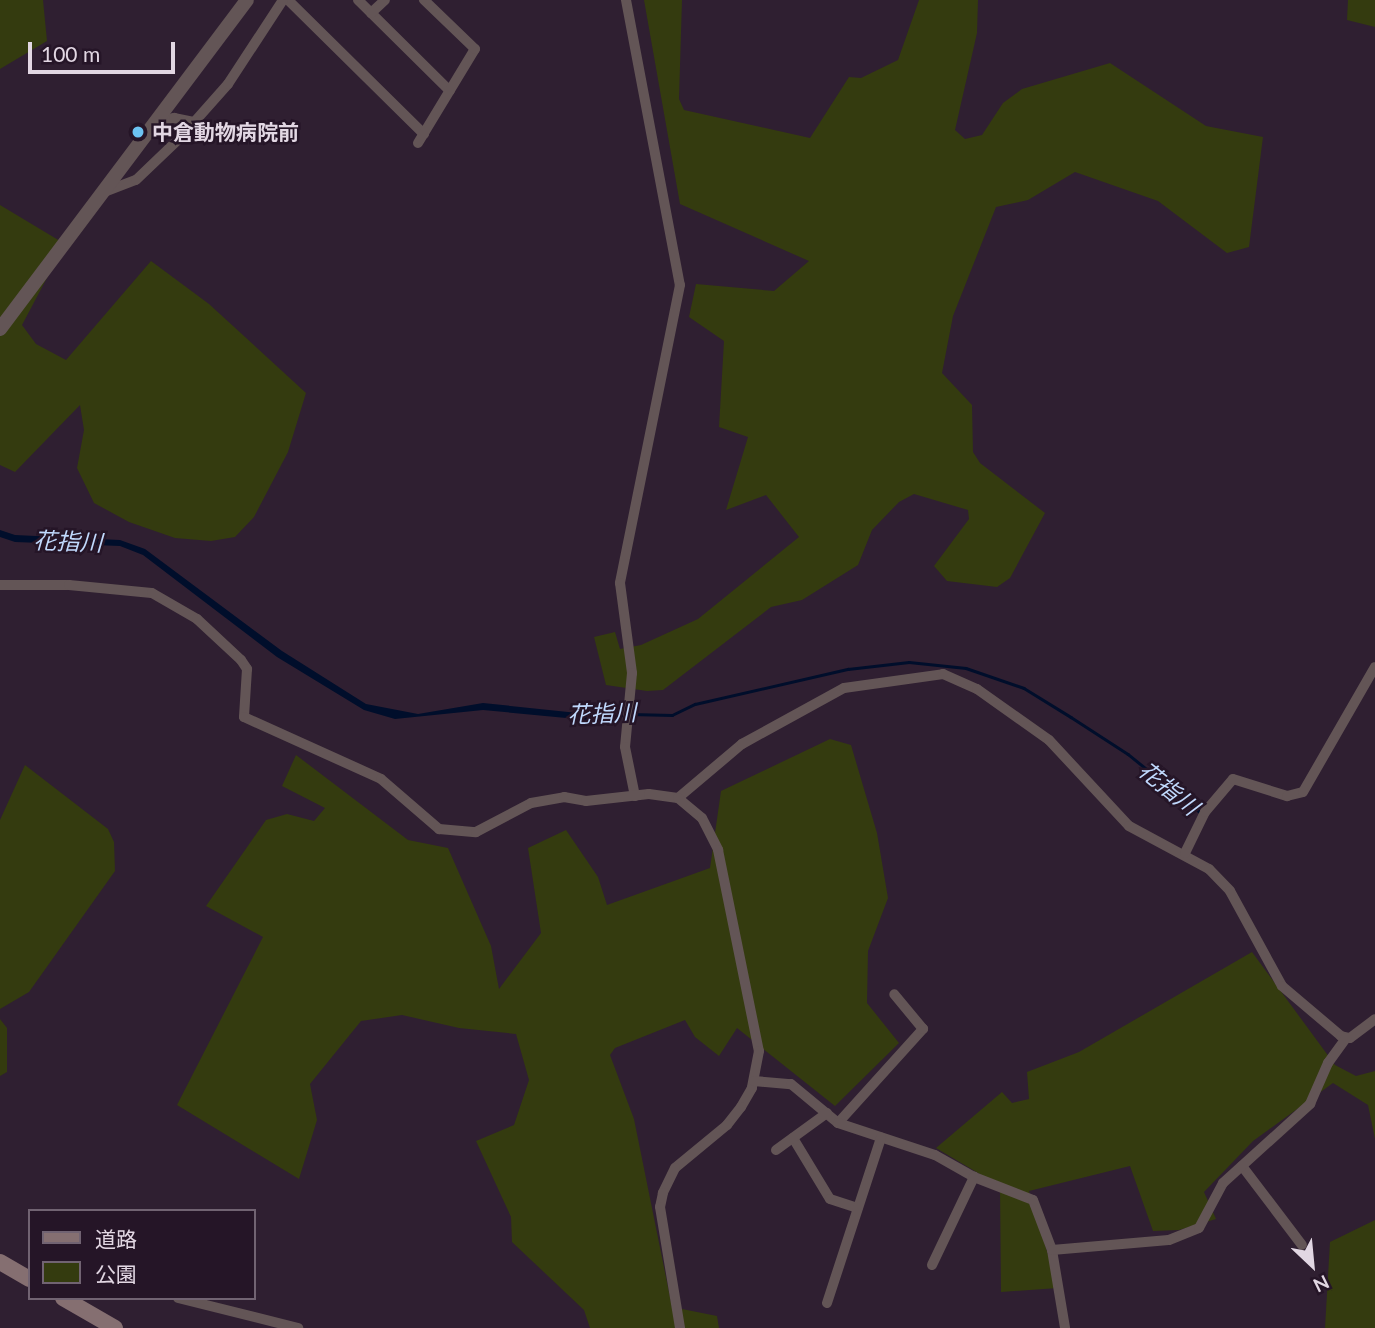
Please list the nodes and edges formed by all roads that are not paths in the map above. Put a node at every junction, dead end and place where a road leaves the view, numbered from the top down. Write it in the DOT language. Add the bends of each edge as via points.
graph roads {
  1 [pos="247,0"];
  2 [pos="286,0"];
  3 [pos="358,0"];
  4 [pos="385,0"];
  5 [pos="424,0"];
  6 [pos="626,0"];
  7 [pos="371,13"];
  8 [pos="450,91"];
  9 [pos="194,122"];
  10 [pos="155,123"];
  11 [pos="104,192"];
  12 [pos="0,329"];
  13 [pos="0,585"];
  14 [pos="1375,667"];
  15 [pos="635,796"];
  16 [pos="678,798"];
  17 [pos="1185,853"];
  18 [pos="894,994"];
  19 [pos="1375,1019"];
  20 [pos="1346,1038"];
  21 [pos="754,1081"];
  22 [pos="827,1113"];
  23 [pos="838,1123"];
  24 [pos="793,1138"];
  25 [pos="881,1138"];
  26 [pos="776,1150"];
  27 [pos="1242,1166"];
  28 [pos="974,1177"];
  29 [pos="858,1208"];
  30 [pos="1303,1245"];
  31 [pos="1052,1250"];
  32 [pos="0,1262"];
  33 [pos="932,1265"];
  34 [pos="28,1278"];
  35 [pos="67,1300"];
  36 [pos="186,1300"];
  37 [pos="827,1303"];
  38 [pos="115,1328"];
  39 [pos="298,1328"];
  40 [pos="680,1328"];
  41 [pos="1065,1328"];
  1 -- 10 [label="street"];
  2 -- 8 [label="street" via="421,138"];
  2 -- 9 [label="street" via="229,84"];
  3 -- 7 [label="street"];
  4 -- 7 [label="street"];
  5 -- 8 [label="street" via="475,49"];
  6 -- 15 [label="street" via="681,285 620,583 632,673 625,747"];
  7 -- 8 [label="street"];
  9 -- 10 [label="street" via="174,118"];
  9 -- 11 [label="street" via="136,180"];
  10 -- 11 [label="street"];
  11 -- 12 [label="street"];
  13 -- 15 [label="street" via="69,585 152,593 197,619 247,668 244,718 381,779 439,829 476,832 531,803"];
  14 -- 17 [label="street" via="1303,792 1287,796 1233,779 1205,812"];
  15 -- 16 [label="street"];
  16 -- 17 [label="street" via="742,744 844,688 943,674 977,689 1049,740 1129,826"];
  16 -- 21 [label="street" via="702,818 718,850 758,1035"];
  17 -- 20 [label="street" via="1230,891 1282,986"];
  18 -- 23 [label="street" via="923,1029"];
  19 -- 20 [label="street"];
  20 -- 27 [label="street" via="1328,1063 1310,1104"];
  21 -- 22 [label="street" via="791,1084"];
  21 -- 40 [label="street" via="727,1125 686,1157 666,1181 660,1207"];
  22 -- 23 [label="street"];
  22 -- 24 [label="street"];
  23 -- 25 [label="street"];
  24 -- 26 [label="street"];
  24 -- 29 [label="street" via="830,1199"];
  25 -- 28 [label="street" via="935,1155"];
  25 -- 29 [label="street"];
  27 -- 30 [label="street"];
  27 -- 31 [label="street" via="1216,1192 1199,1227 1189,1233 1143,1243"];
  28 -- 31 [label="street" via="1033,1200"];
  28 -- 33 [label="street"];
  29 -- 37 [label="street"];
  31 -- 41 [label="street"];
  32 -- 34 [label="main road"];
  35 -- 38 [label="main road"];
  36 -- 39 [label="street"];
}
